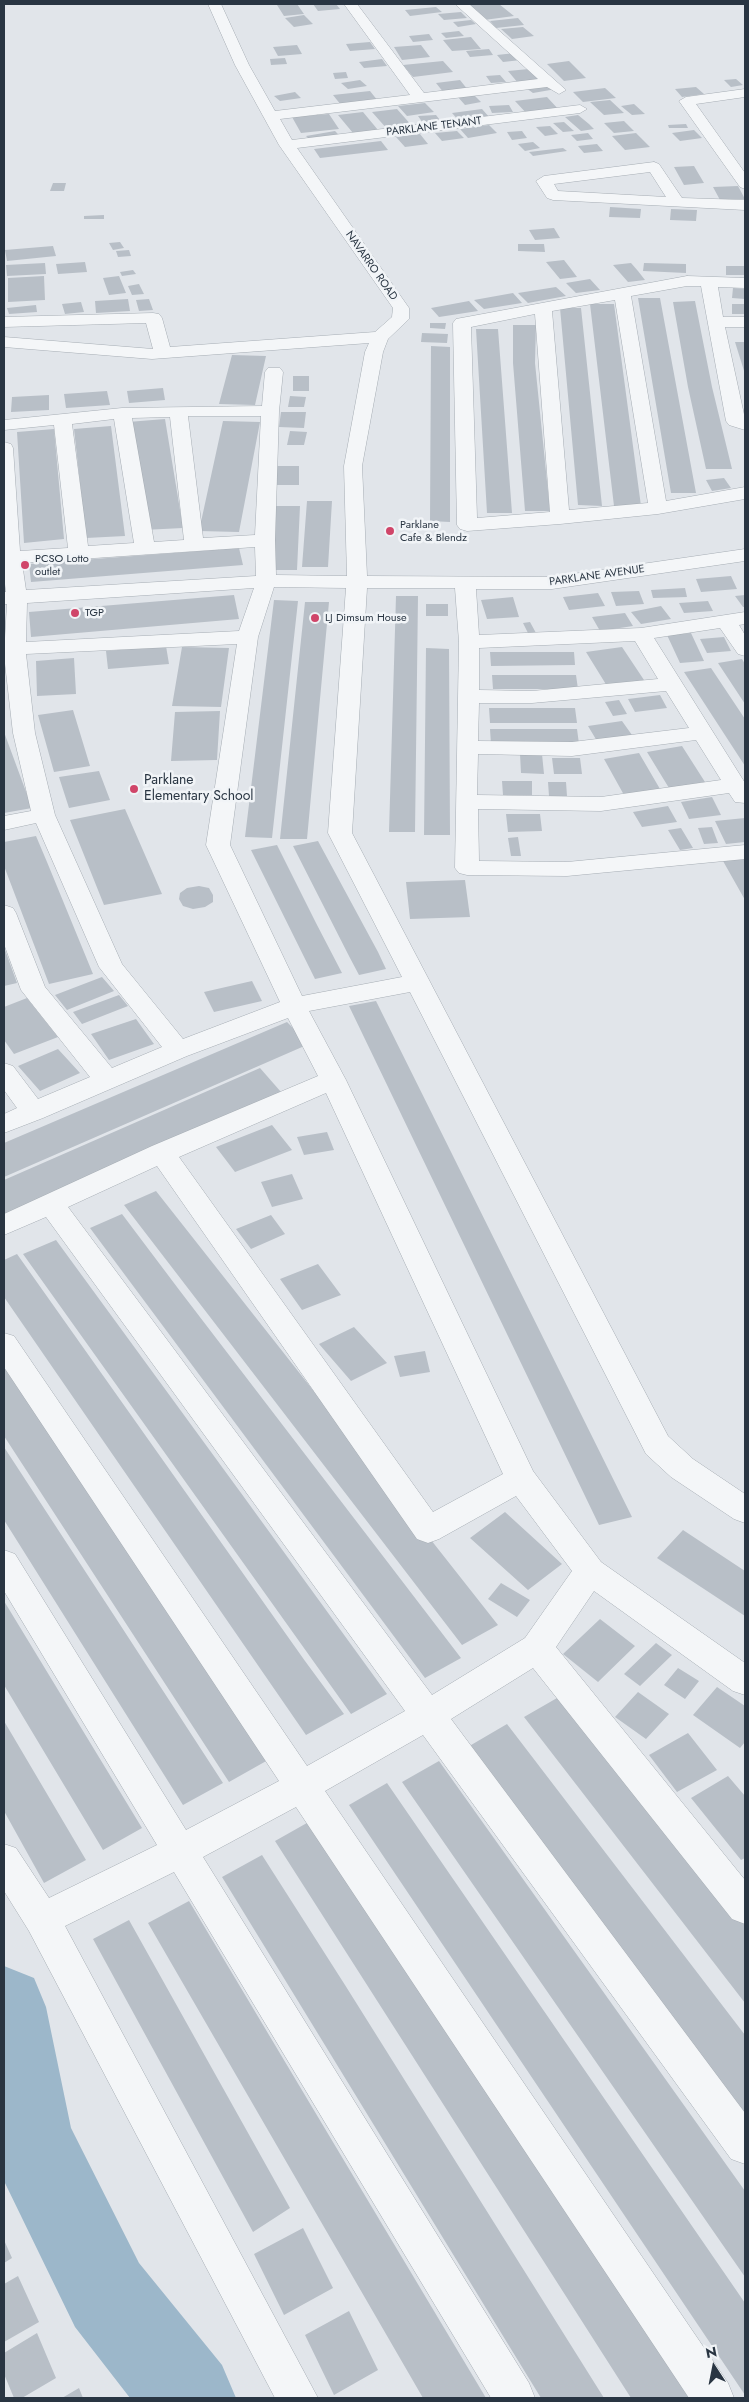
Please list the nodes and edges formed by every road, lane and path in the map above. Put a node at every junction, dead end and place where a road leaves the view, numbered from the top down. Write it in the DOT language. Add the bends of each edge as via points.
graph roads {
  1 [pos="214,4"];
  2 [pos="350,4"];
  3 [pos="461,4"];
  4 [pos="550,82"];
  5 [pos="745,93"];
  6 [pos="420,98"];
  7 [pos="271,116"];
  8 [pos="287,146"];
  9 [pos="745,184"];
  10 [pos="677,202"];
  11 [pos="745,206"];
  12 [pos="708,281"];
  13 [pos="745,283"];
  14 [pos="622,293"];
  15 [pos="543,307"];
  16 [pos="4,322"];
  17 [pos="715,322"];
  18 [pos="745,322"];
  19 [pos="380,337"];
  20 [pos="4,342"];
  21 [pos="163,353"];
  22 [pos="274,372"];
  23 [pos="178,411"];
  24 [pos="270,412"];
  25 [pos="122,414"];
  26 [pos="62,419"];
  27 [pos="4,425"];
  28 [pos="745,425"];
  29 [pos="4,448"];
  30 [pos="745,493"];
  31 [pos="658,508"];
  32 [pos="560,518"];
  33 [pos="265,540"];
  34 [pos="194,544"];
  35 [pos="145,548"];
  36 [pos="79,553"];
  37 [pos="745,555"];
  38 [pos="7,558"];
  39 [pos="266,580"];
  40 [pos="357,582"];
  41 [pos="465,583"];
  42 [pos="10,597"];
  43 [pos="735,619"];
  44 [pos="641,634"];
  45 [pos="248,637"];
  46 [pos="469,642"];
  47 [pos="9,648"];
  48 [pos="745,650"];
  49 [pos="672,684"];
  50 [pos="468,696"];
  51 [pos="702,733"];
  52 [pos="467,747"];
  53 [pos="740,792"];
  54 [pos="466,802"];
  55 [pos="44,815"];
  56 [pos="4,823"];
  57 [pos="745,852"];
  58 [pos="4,913"];
  59 [pos="417,982"];
  60 [pos="294,1006"];
  61 [pos="178,1050"];
  62 [pos="4,1072"];
  63 [pos="107,1080"];
  64 [pos="333,1080"];
  65 [pos="34,1112"];
  66 [pos="4,1124"];
  67 [pos="162,1153"];
  68 [pos="51,1204"];
  69 [pos="4,1225"];
  70 [pos="4,1344"];
  71 [pos="521,1479"];
  72 [pos="745,1510"];
  73 [pos="4,1563"];
  74 [pos="590,1572"];
  75 [pos="537,1648"];
  76 [pos="745,1681"];
  77 [pos="428,1715"];
  78 [pos="301,1787"];
  79 [pos="179,1852"];
  80 [pos="4,1860"];
  81 [pos="745,1907"];
  82 [pos="42,1919"];
  83 [pos="745,2145"];
  84 [pos="297,2398"];
  85 [pos="514,2398"];
  86 [pos="713,2398"];
  1 -- 7 [label="street, NAVARRO ROAD" via="242,65"];
  2 -- 6 [label="street"];
  3 -- 4 [label="street"];
  4 -- 6 [label="street"];
  4 -- 8 [label="street, PARKLANE TENANT" via="580,109"];
  5 -- 9 [label="street" via="686,101"];
  6 -- 7 [label="street"];
  7 -- 8 [label="street, NAVARRO ROAD"];
  8 -- 19 [label="street, NAVARRO ROAD" via="401,308 400,319"];
  10 -- 10 [label="street" via="553,195 544,182 654,167"];
  10 -- 11 [label="street"];
  12 -- 13 [label="street"];
  12 -- 14 [label="street" via="687,281"];
  12 -- 17 [label="street"];
  14 -- 15 [label="street"];
  14 -- 31 [label="street"];
  15 -- 32 [label="street"];
  15 -- 32 [label="street" via="462,323 467,525"];
  16 -- 21 [label="street" via="153,318"];
  17 -- 18 [label="street"];
  17 -- 28 [label="street" via="735,421"];
  19 -- 21 [label="street"];
  19 -- 40 [label="street" via="374,352 353,466"];
  20 -- 21 [label="street"];
  22 -- 24 [label="street"];
  23 -- 24 [label="street"];
  23 -- 25 [label="street"];
  23 -- 34 [label="street"];
  24 -- 33 [label="street"];
  25 -- 26 [label="street"];
  25 -- 35 [label="street"];
  26 -- 27 [label="street"];
  26 -- 36 [label="street"];
  29 -- 38 [label="street"];
  30 -- 31 [label="street"];
  31 -- 32 [label="street"];
  33 -- 34 [label="street"];
  33 -- 39 [label="street"];
  34 -- 35 [label="street"];
  35 -- 36 [label="street"];
  36 -- 38 [label="street"];
  37 -- 41 [label="street, PARKLANE AVENUE" via="552,582"];
  38 -- 42 [label="street"];
  39 -- 40 [label="street, PARKLANE AVENUE"];
  39 -- 42 [label="street, PARKLANE AVENUE"];
  39 -- 45 [label="street"];
  40 -- 41 [label="street, PARKLANE AVENUE"];
  40 -- 59 [label="street" via="340,833"];
  41 -- 46 [label="street"];
  42 -- 47 [label="street"];
  43 -- 44 [label="street"];
  43 -- 48 [label="street"];
  44 -- 46 [label="street"];
  44 -- 49 [label="street"];
  45 -- 47 [label="street"];
  45 -- 60 [label="street" via="218,845"];
  46 -- 50 [label="street"];
  47 -- 55 [label="street" via="24,733"];
  49 -- 50 [label="street" via="532,697"];
  49 -- 51 [label="street"];
  50 -- 52 [label="street"];
  51 -- 52 [label="street" via="572,748"];
  51 -- 53 [label="street"];
  52 -- 54 [label="street"];
  53 -- 54 [label="street" via="601,804"];
  54 -- 57 [label="street" via="467,868 567,869"];
  55 -- 56 [label="street"];
  55 -- 61 [label="street" via="111,967"];
  58 -- 63 [label="street" via="34,990"];
  59 -- 60 [label="street"];
  59 -- 72 [label="street" via="657,1445 682,1468"];
  60 -- 61 [label="street"];
  60 -- 64 [label="street"];
  61 -- 63 [label="street"];
  62 -- 65 [label="street"];
  63 -- 65 [label="street"];
  64 -- 67 [label="street"];
  64 -- 71 [label="street"];
  65 -- 66 [label="street"];
  67 -- 68 [label="street"];
  67 -- 71 [label="street" via="428,1530"];
  68 -- 69 [label="street"];
  68 -- 77 [label="street"];
  70 -- 78 [label="street"];
  71 -- 74 [label="street"];
  73 -- 79 [label="street"];
  74 -- 75 [label="street"];
  74 -- 76 [label="street"];
  75 -- 77 [label="street"];
  75 -- 81 [label="street"];
  77 -- 78 [label="street"];
  77 -- 83 [label="street"];
  78 -- 79 [label="street"];
  78 -- 86 [label="street"];
  79 -- 82 [label="street"];
  79 -- 85 [label="street"];
  80 -- 82 [label="street"];
  82 -- 84 [label="street"];
}
